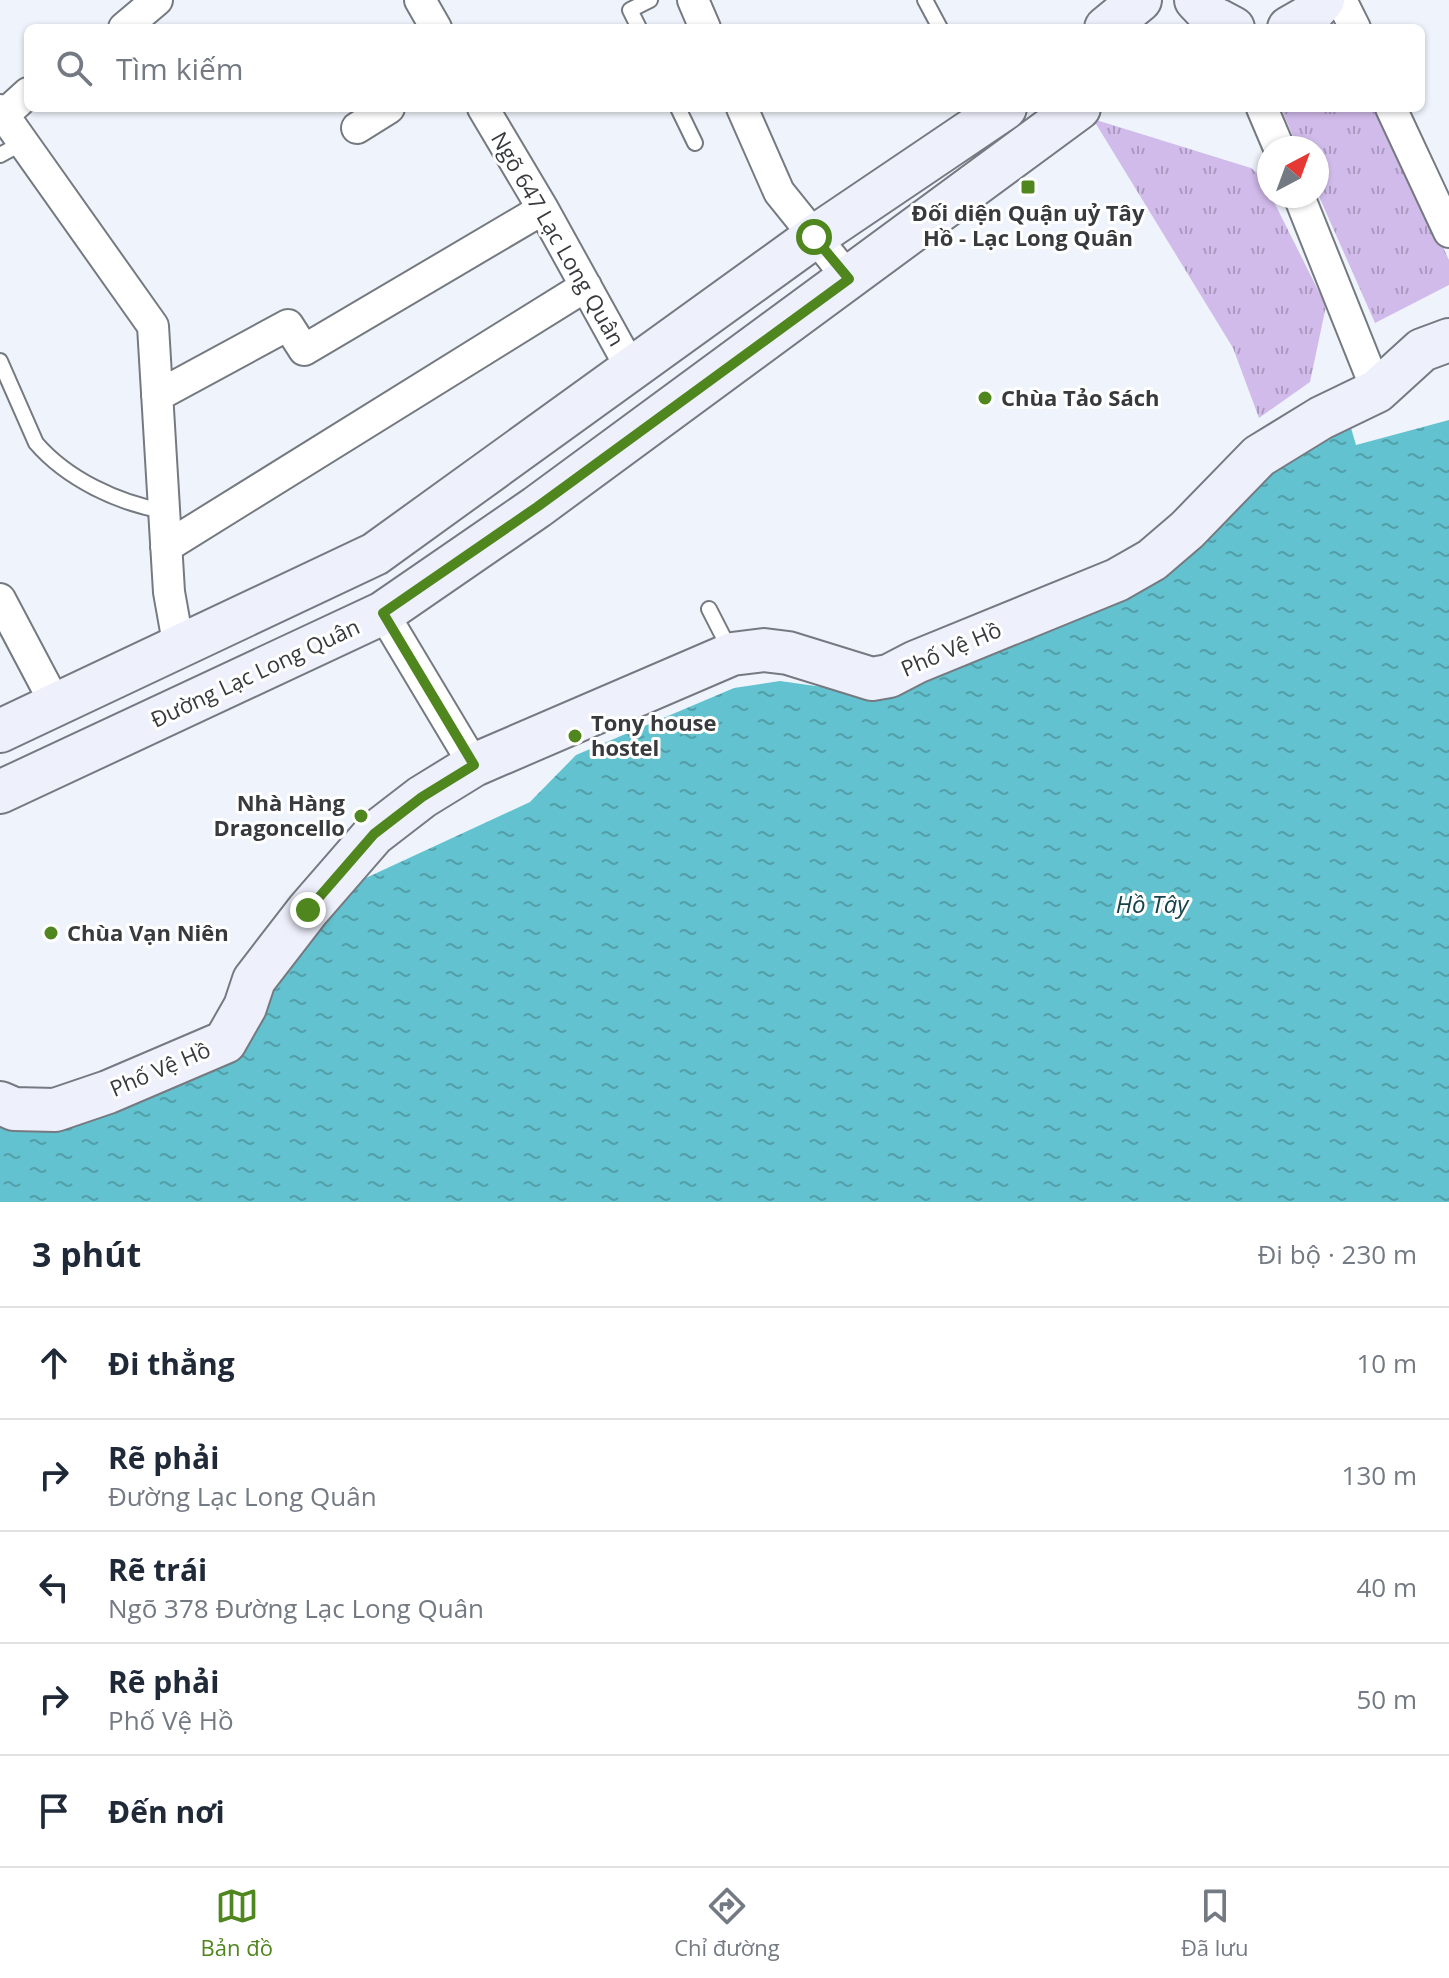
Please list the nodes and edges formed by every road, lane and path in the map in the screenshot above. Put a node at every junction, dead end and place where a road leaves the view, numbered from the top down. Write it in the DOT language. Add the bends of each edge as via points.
graph roads {
  1 [pos="157,0"];
  2 [pos="420,0"];
  3 [pos="650,0"];
  4 [pos="693,0"];
  5 [pos="925,0"];
  6 [pos="1140,0"];
  7 [pos="1323,0"];
  8 [pos="1341,0"];
  9 [pos="129,24"];
  10 [pos="434,24"];
  11 [pos="637,24"];
  12 [pos="703,24"];
  13 [pos="938,24"];
  14 [pos="1111,24"];
  15 [pos="1296,24"];
  16 [pos="1353,24"];
  17 [pos="24,96"];
  18 [pos="2,112"];
  19 [pos="383,112"];
  20 [pos="485,112"];
  21 [pos="680,112"];
  22 [pos="744,112"];
  23 [pos="993,112"];
  24 [pos="1074,112"];
  25 [pos="1264,112"];
  26 [pos="1393,112"];
  27 [pos="357,128"];
  28 [pos="1274,136"];
  29 [pos="695,143"];
  30 [pos="12,148"];
  31 [pos="1304,208"];
  32 [pos="543,209"];
  33 [pos="1449,232"];
  34 [pos="814,237"];
  35 [pos="849,279"];
  36 [pos="586,286"];
  37 [pos="1449,340"];
  38 [pos="0,361"];
  39 [pos="632,370"];
  40 [pos="1377,391"];
  41 [pos="157,396"];
  42 [pos="164,511"];
  43 [pos="166,547"];
  44 [pos="0,599"];
  45 [pos="709,609"];
  46 [pos="383,613"];
  47 [pos="179,648"];
  48 [pos="732,654"];
  49 [pos="56,705"];
  50 [pos="0,731"];
  51 [pos="474,765"];
  52 [pos="0,792"];
  53 [pos="0,1103"];
  1 -- 9 [label="street"];
  2 -- 10 [label="street"];
  3 -- 11 [label="lane" via="630,10"];
  4 -- 12 [label="street"];
  5 -- 13 [label="lane"];
  6 -- 14 [label="main road"];
  7 -- 15 [label="main road"];
  8 -- 16 [label="street"];
  17 -- 18 [label="street"];
  18 -- 30 [label="street"];
  19 -- 27 [label="street"];
  20 -- 32 [label="street, Ngõ 647 Lạc Long Quân"];
  21 -- 29 [label="lane"];
  22 -- 34 [label="street" via="779,192"];
  23 -- 34 [label="main road"];
  24 -- 35 [label="main road, Đường Lạc Long Quân"];
  25 -- 28 [label="street"];
  26 -- 33 [label="street"];
  30 -- 41 [label="street" via="153,326"];
  31 -- 40 [label="street"];
  32 -- 36 [label="street, Ngõ 647 Lạc Long Quân"];
  32 -- 41 [label="street" via="304,350 288,325"];
  34 -- 35 [label="street"];
  34 -- 39 [label="main road"];
  35 -- 46 [label="main road, Đường Lạc Long Quân"];
  36 -- 39 [label="street, Ngõ 647 Lạc Long Quân"];
  36 -- 43 [label="street"];
  37 -- 40 [label="main road, Phố Vệ Hồ" via="1422,350"];
  38 -- 42 [label="lane" via="44,453 94,487"];
  39 -- 47 [label="main road" via="375,554"];
  40 -- 48 [label="main road, Phố Vệ Hồ" via="1259,456 1152,560 1117,580 889,676 872,679 788,653"];
  41 -- 42 [label="street"];
  42 -- 43 [label="street"];
  43 -- 47 [label="street"];
  44 -- 49 [label="street"];
  45 -- 48 [label="lane"];
  46 -- 51 [label="street"];
  46 -- 52 [label="main road, Đường Lạc Long Quân"];
  47 -- 49 [label="main road"];
  48 -- 51 [label="main road, Phố Vệ Hồ"];
  49 -- 50 [label="main road"];
  51 -- 53 [label="main road, Phố Vệ Hồ" via="374,834 254,980 225,1042 55,1110 14,1109"];
}
